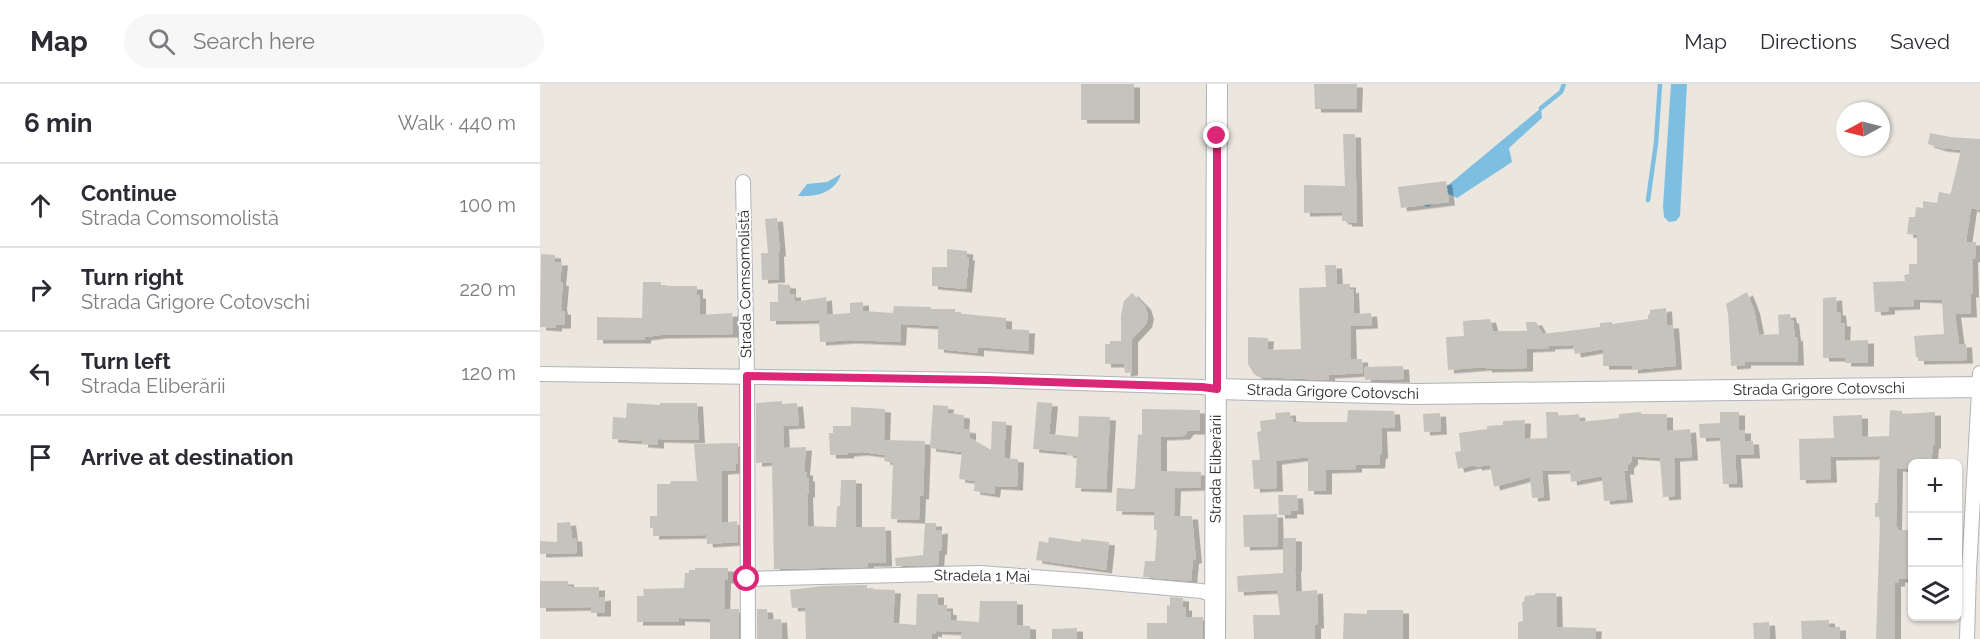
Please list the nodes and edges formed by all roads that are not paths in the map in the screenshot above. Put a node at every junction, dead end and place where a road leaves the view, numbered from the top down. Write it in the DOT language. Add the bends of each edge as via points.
graph roads {
  1 [pos="1217,84"];
  2 [pos="743,182"];
  3 [pos="540,374"];
  4 [pos="747,376"];
  5 [pos="1980,382"];
  6 [pos="1217,389"];
  7 [pos="747,579"];
  8 [pos="1215,596"];
  9 [pos="748,639"];
  10 [pos="1215,639"];
  11 [pos="1967,639"];
  1 -- 6 [label="street, Strada Eliberării"];
  2 -- 4 [label="street, Strada Comsomolistă"];
  3 -- 4 [label="street, Strada Grigore Cotovschi"];
  4 -- 6 [label="street, Strada Grigore Cotovschi"];
  4 -- 7 [label="street, Strada Comsomolistă"];
  5 -- 6 [label="street, Strada Grigore Cotovschi" via="1415,394"];
  5 -- 11 [label="street"];
  6 -- 8 [label="street, Strada Eliberării"];
  7 -- 8 [label="street, Stradela 1 Mai" via="979,573 1202,591"];
  7 -- 9 [label="street, Strada Comsomolistă"];
  8 -- 10 [label="street, Strada Eliberării"];
}
